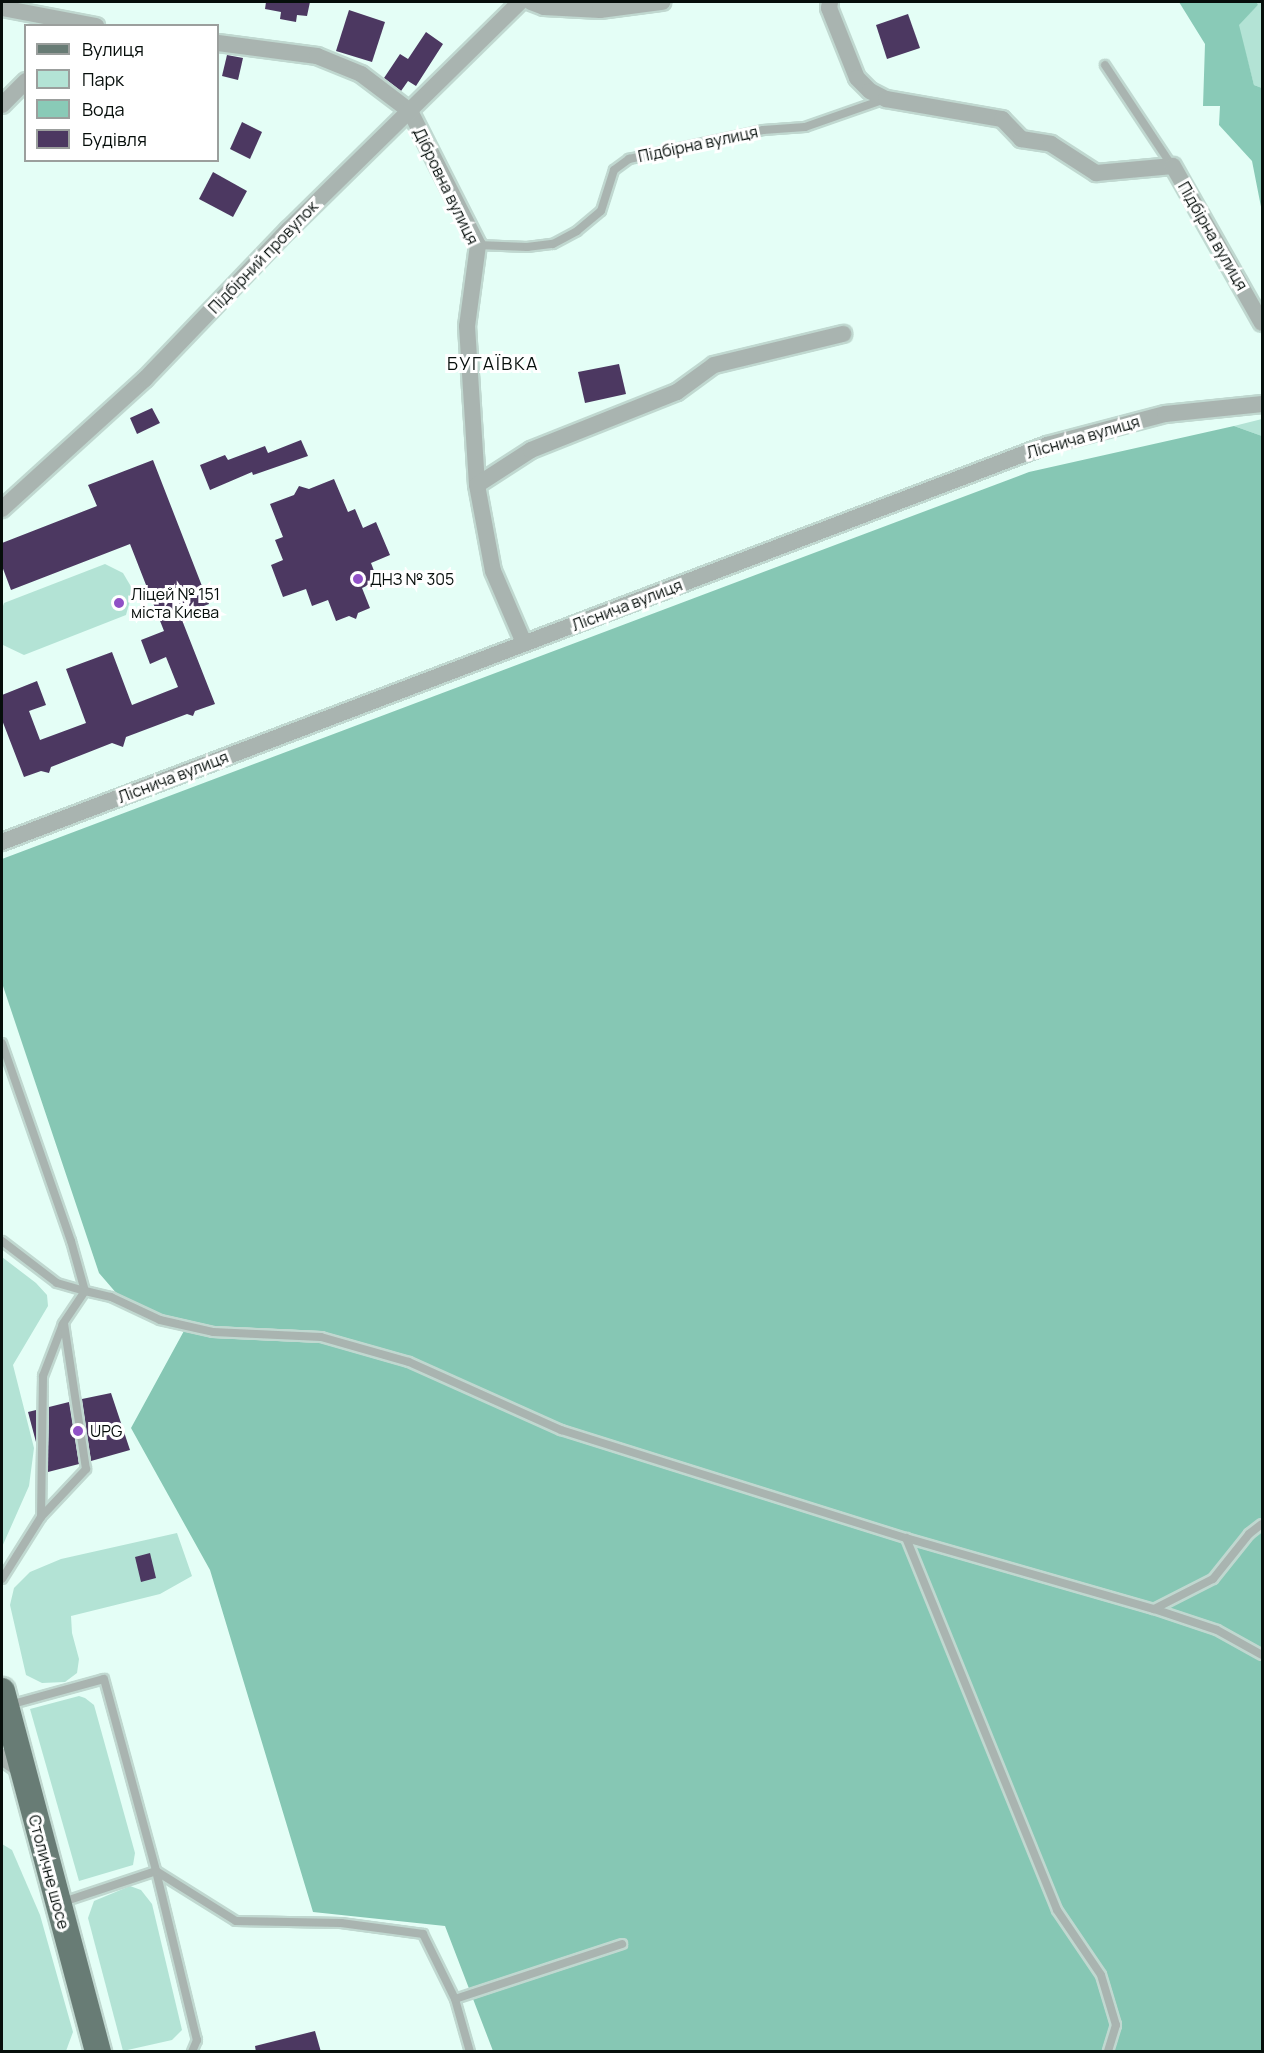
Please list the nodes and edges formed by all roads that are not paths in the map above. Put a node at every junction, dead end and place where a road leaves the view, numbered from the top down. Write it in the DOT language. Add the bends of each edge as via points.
graph roads {
  1 [pos="520,2"];
  2 [pos="531,2"];
  3 [pos="662,2"];
  4 [pos="830,2"];
  5 [pos="2,8"];
  6 [pos="71,24"];
  7 [pos="219,42"];
  8 [pos="1105,65"];
  9 [pos="24,83"];
  10 [pos="886,99"];
  11 [pos="2,105"];
  12 [pos="410,111"];
  13 [pos="1173,166"];
  14 [pos="478,245"];
  15 [pos="1263,323"];
  16 [pos="843,334"];
  17 [pos="1263,404"];
  18 [pos="477,485"];
  19 [pos="2,509"];
  20 [pos="524,643"];
  21 [pos="2,842"];
  22 [pos="2,1043"];
  23 [pos="2,1241"];
  24 [pos="85,1291"];
  25 [pos="63,1324"];
  26 [pos="41,1517"];
  27 [pos="1263,1524"];
  28 [pos="906,1538"];
  29 [pos="2,1579"];
  30 [pos="1154,1609"];
  31 [pos="1263,1655"];
  32 [pos="3,1699"];
  33 [pos="12,1764"];
  34 [pos="156,1871"];
  35 [pos="57,1904"];
  36 [pos="622,1944"];
  37 [pos="454,1999"];
  38 [pos="98,2052"];
  39 [pos="192,2052"];
  40 [pos="470,2052"];
  41 [pos="1108,2052"];
  1 -- 12 [label="street, Підбірний провулок"];
  2 -- 3 [label="street" via="544,7 600,10"];
  4 -- 10 [label="street, Підбірна вулиця" via="829,8 858,78 870,91"];
  5 -- 6 [label="street"];
  7 -- 12 [label="street, Дібровна вулиця" via="317,56 361,74"];
  8 -- 13 [label="lane"];
  9 -- 11 [label="street"];
  10 -- 13 [label="street, Підбірна вулиця" via="1002,119 1021,139 1051,144 1096,173"];
  10 -- 14 [label="lane, Підбірна вулиця" via="805,127 764,130 629,159 615,171 601,211 577,231 553,244"];
  12 -- 14 [label="street, Дібровна вулиця"];
  12 -- 19 [label="street, Підбірний провулок" via="288,230 146,379"];
  13 -- 15 [label="street, Підбірна вулиця"];
  14 -- 18 [label="street, Дібровна вулиця" via="467,326"];
  16 -- 18 [label="street" via="714,365 676,392 531,450"];
  17 -- 20 [label="street, Ліснича вулиця" via="1165,414 1047,445"];
  18 -- 20 [label="street, Дібровна вулиця" via="493,571"];
  20 -- 21 [label="street, Ліснича вулиця"];
  22 -- 24 [label="lane"];
  23 -- 24 [label="lane" via="57,1283"];
  24 -- 25 [label="lane"];
  24 -- 28 [label="lane" via="160,1320 213,1332 321,1337 409,1362 561,1430"];
  25 -- 26 [label="lane" via="43,1376"];
  25 -- 26 [label="lane" via="86,1469"];
  26 -- 29 [label="lane"];
  27 -- 30 [label="lane" via="1249,1534 1213,1580"];
  28 -- 30 [label="lane"];
  28 -- 41 [label="lane" via="1057,1910 1101,1975 1116,2025"];
  30 -- 31 [label="lane" via="1217,1630"];
  32 -- 33 [label="main road, Столичне шосе"];
  32 -- 34 [label="lane" via="104,1679"];
  33 -- 35 [label="main road, Столичне шосе"];
  34 -- 35 [label="lane"];
  34 -- 37 [label="lane" via="236,1921 340,1923 423,1934"];
  34 -- 39 [label="lane" via="197,2040"];
  35 -- 38 [label="main road, Столичне шосе"];
  36 -- 37 [label="lane"];
  37 -- 40 [label="lane"];
}
